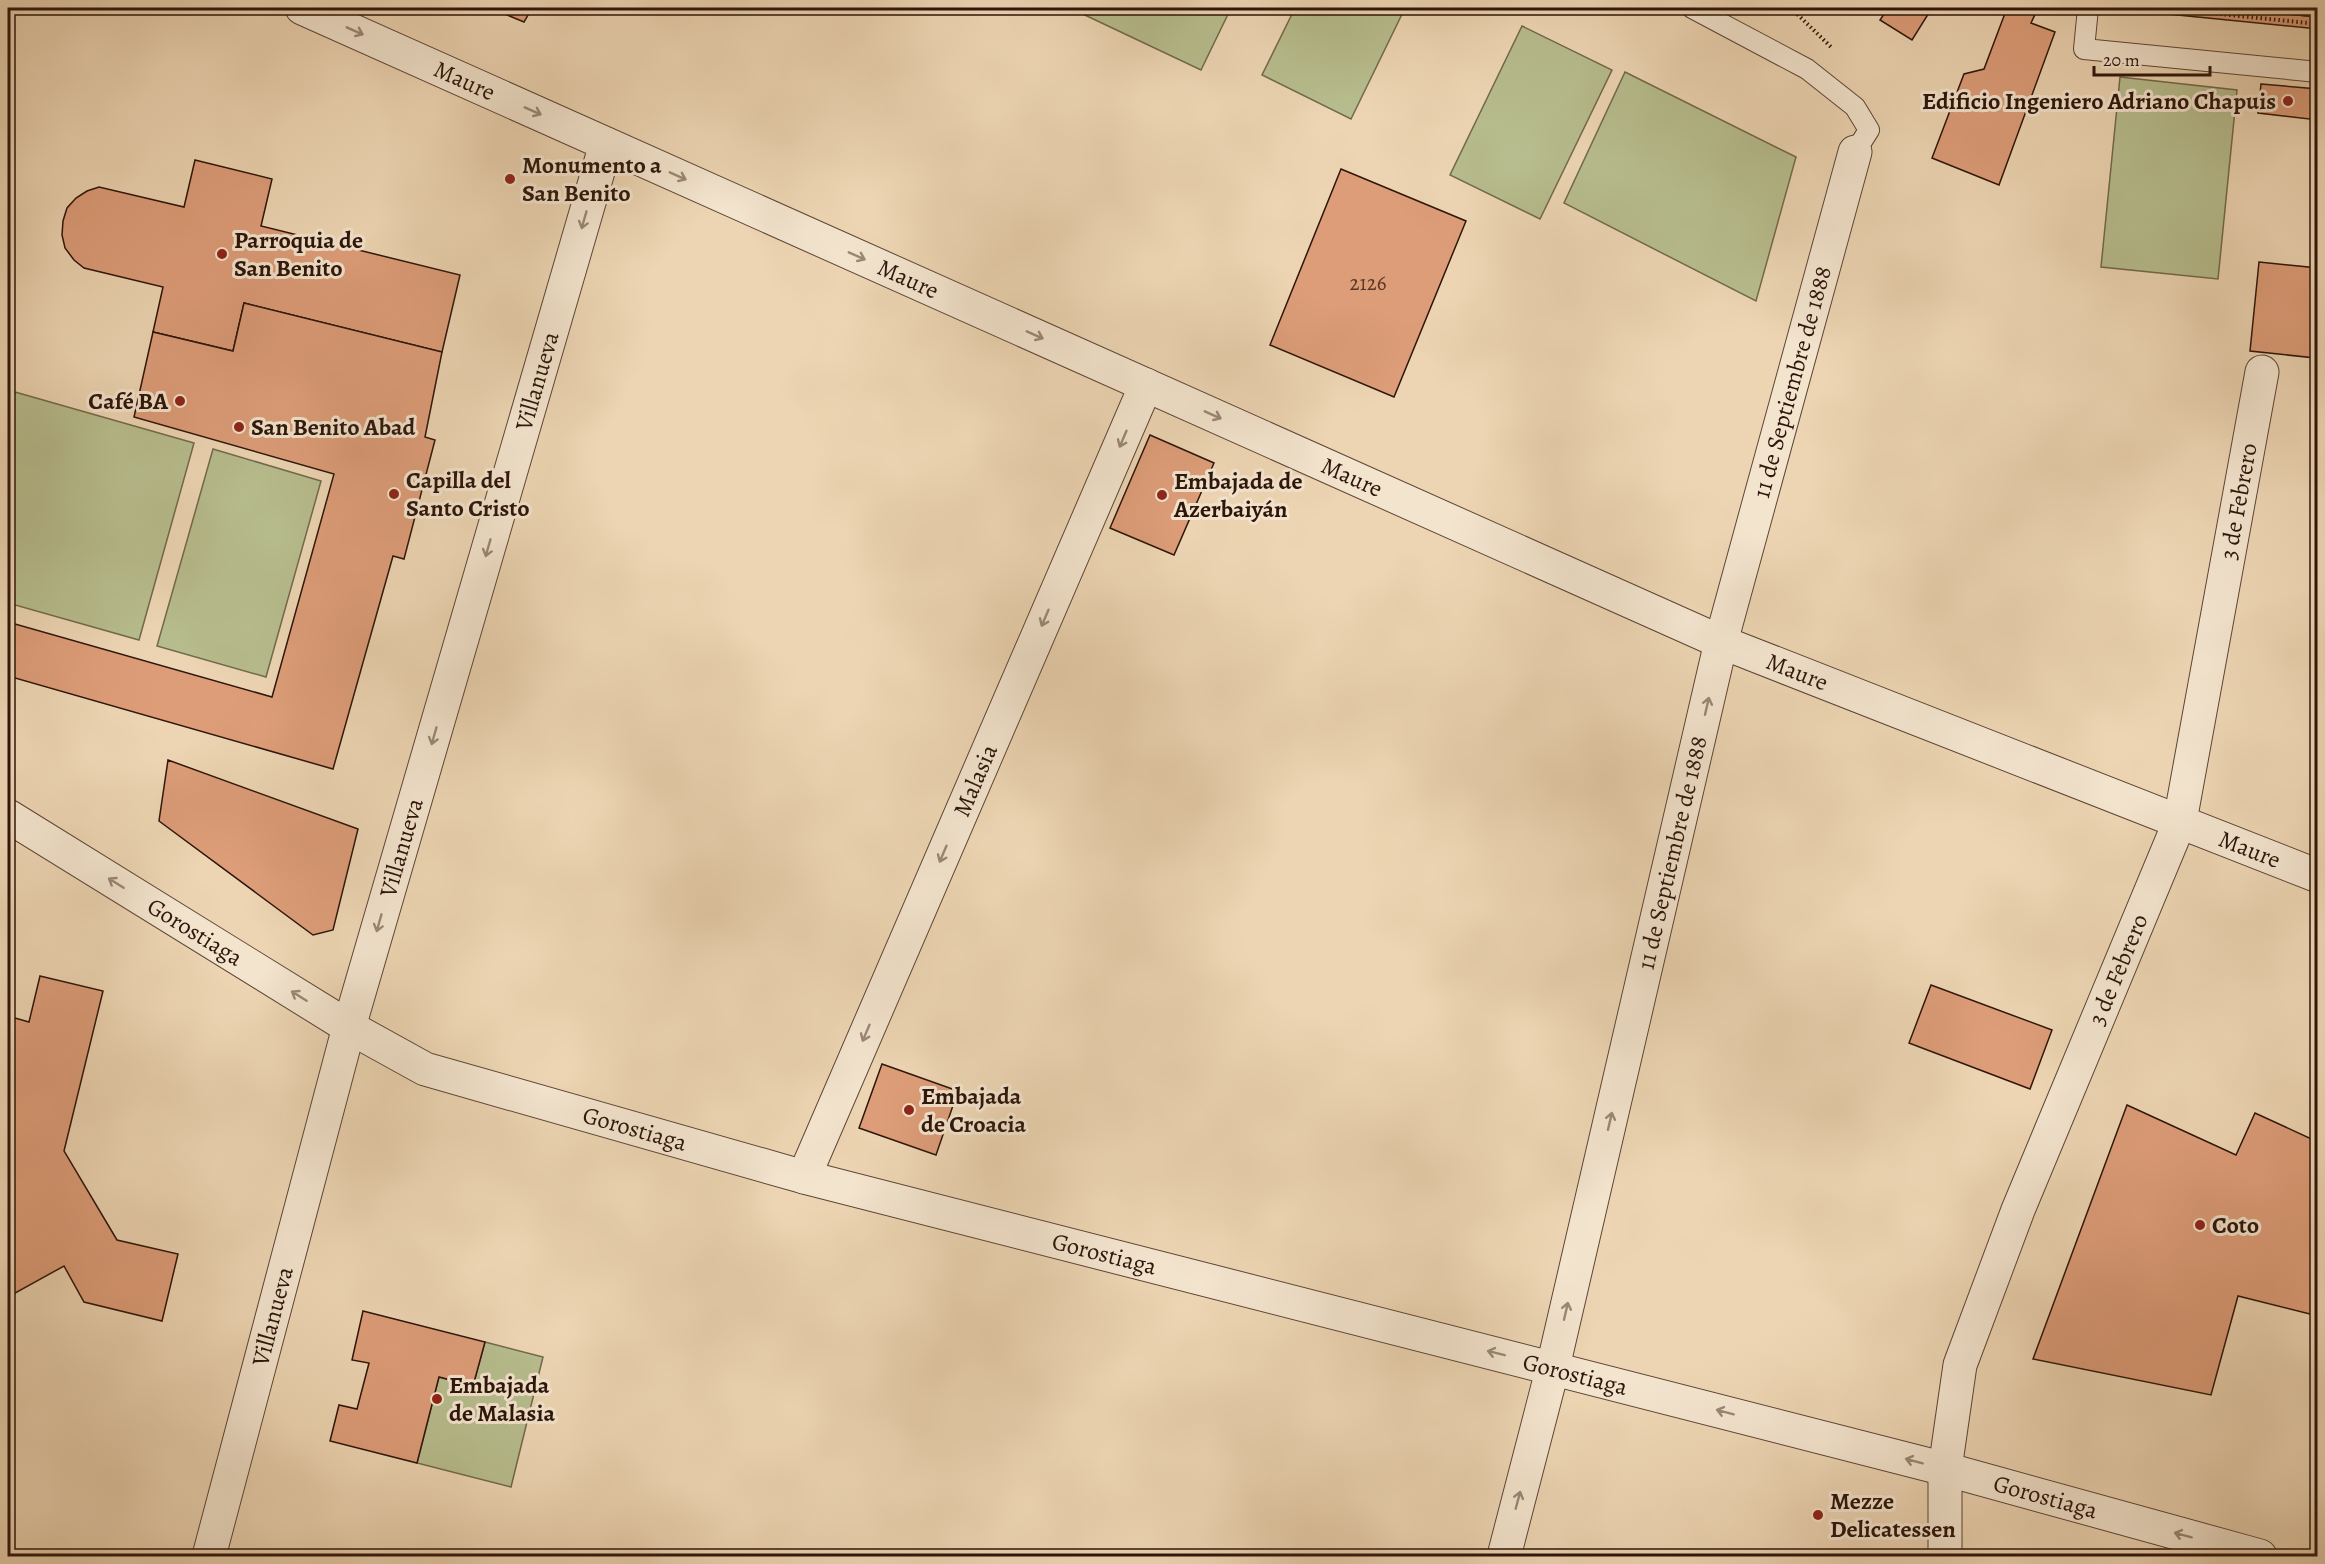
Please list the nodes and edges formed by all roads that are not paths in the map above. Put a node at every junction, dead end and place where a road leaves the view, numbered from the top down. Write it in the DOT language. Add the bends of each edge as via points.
graph roads {
  1 [pos="302,8"];
  2 [pos="1692,8"];
  3 [pos="2088,8"];
  4 [pos="2318,72"];
  5 [pos="606,144"];
  6 [pos="1854,152"];
  7 [pos="2262,372"];
  8 [pos="1146,385"];
  9 [pos="1721,642"];
  10 [pos="8,816"];
  11 [pos="2180,821"];
  12 [pos="2318,876"];
  13 [pos="349,1027"];
  14 [pos="804,1177"];
  15 [pos="1553,1367"];
  16 [pos="1945,1469"];
  17 [pos="209,1557"];
  18 [pos="1504,1557"];
  19 [pos="1945,1557"];
  20 [pos="2260,1557"];
  1 -- 5 [label="street, Maure, one-way"];
  2 -- 6 [label="lane" via="1807,69 1855,106 1869,130"];
  3 -- 4 [label="lane" via="2084,49"];
  5 -- 8 [label="street, Maure, one-way"];
  5 -- 13 [label="street, Villanueva, one-way"];
  6 -- 9 [label="street, 11 de Septiembre de 1888"];
  7 -- 11 [label="street, 3 de Febrero"];
  8 -- 9 [label="street, Maure, one-way"];
  8 -- 14 [label="street, Malasia, one-way"];
  9 -- 11 [label="street, Maure"];
  15 -- 9 [label="street, 11 de Septiembre de 1888, one-way"];
  13 -- 10 [label="street, Gorostiaga, one-way"];
  11 -- 12 [label="street, Maure"];
  11 -- 16 [label="street, 3 de Febrero" via="2018,1210 1960,1365"];
  13 -- 14 [label="street, Gorostiaga" via="426,1068"];
  13 -- 17 [label="street, Villanueva"];
  15 -- 14 [label="street, Gorostiaga, one-way"];
  16 -- 15 [label="street, Gorostiaga, one-way"];
  18 -- 15 [label="street, 11 de Septiembre de 1888, one-way"];
  16 -- 19 [label="street, 3 de Febrero"];
  20 -- 16 [label="street, Gorostiaga, one-way"];
}
